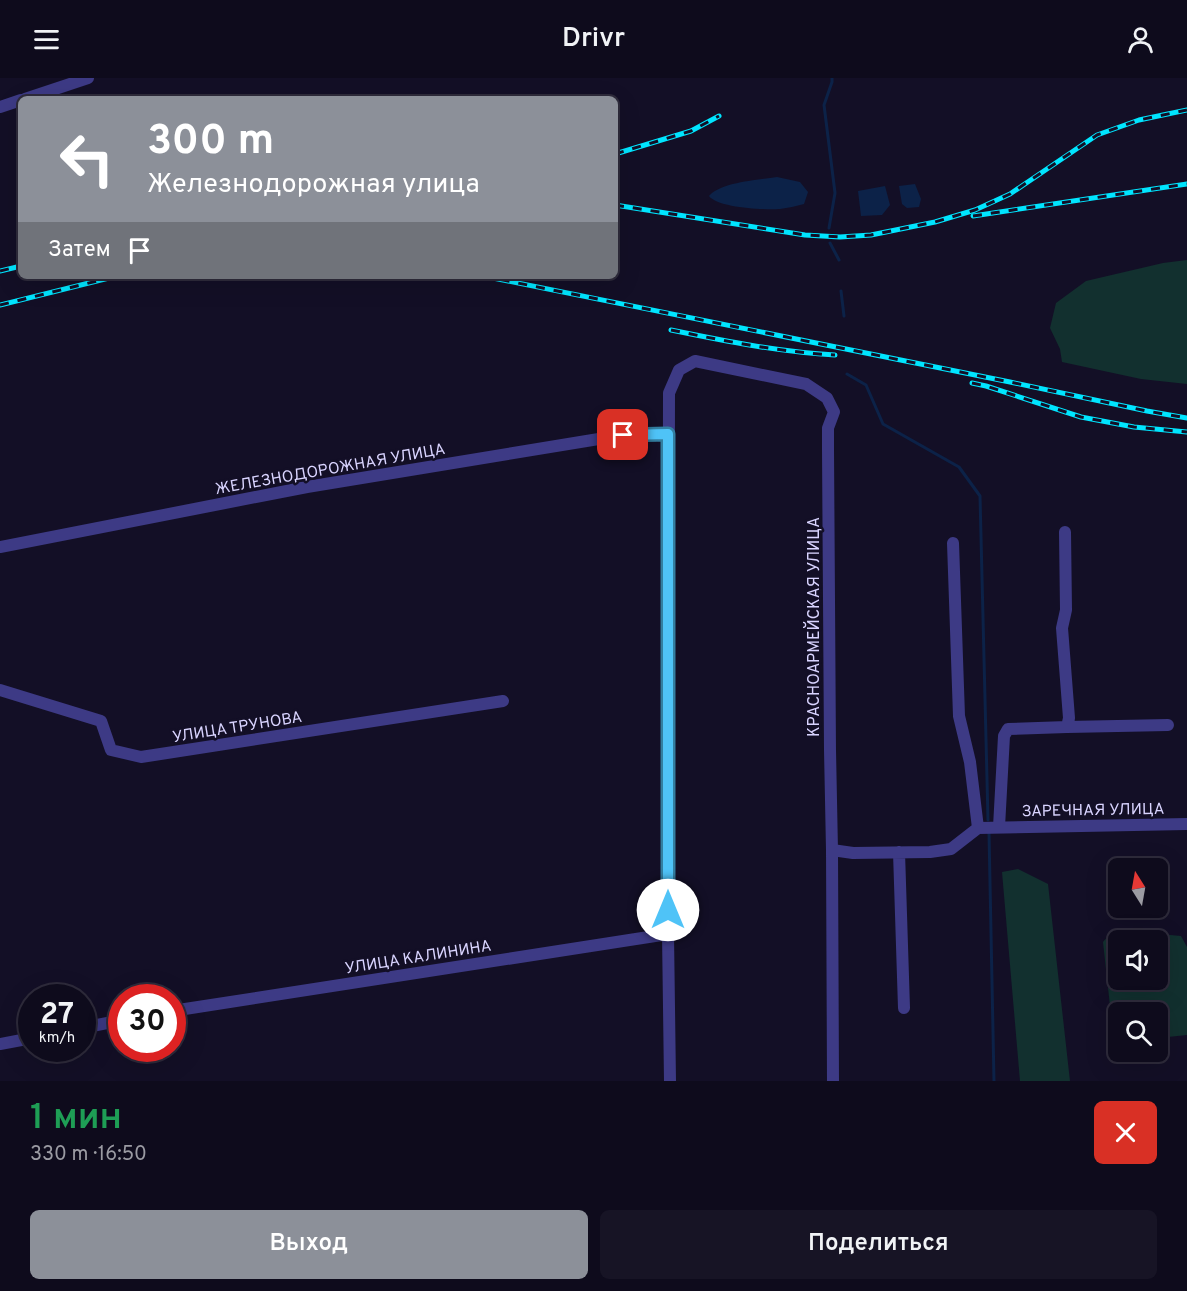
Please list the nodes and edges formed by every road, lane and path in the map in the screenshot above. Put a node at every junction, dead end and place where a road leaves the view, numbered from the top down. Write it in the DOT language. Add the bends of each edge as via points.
graph roads {
  1 [pos="88,78"];
  2 [pos="34,96"];
  3 [pos="18,101"];
  4 [pos="0,107"];
  5 [pos="668,434"];
  6 [pos="1065,532"];
  7 [pos="953,543"];
  8 [pos="0,547"];
  9 [pos="0,690"];
  10 [pos="503,701"];
  11 [pos="1168,725"];
  12 [pos="1067,728"];
  13 [pos="1187,824"];
  14 [pos="999,827"];
  15 [pos="978,828"];
  16 [pos="832,850"];
  17 [pos="899,852"];
  18 [pos="668,934"];
  19 [pos="904,1008"];
  20 [pos="186,1009"];
  21 [pos="18,1041"];
  22 [pos="0,1044"];
  23 [pos="670,1081"];
  24 [pos="833,1081"];
  1 -- 2 [label="street"];
  3 -- 4 [label="street"];
  5 -- 8 [label="street, ЖЕЛЕЗНОДОРОЖНАЯ УЛИЦА" via="623,435 307,487"];
  5 -- 16 [label="street, КРАСНОАРМЕЙСКАЯ УЛИЦА" via="669,393 679,370 695,362 806,384 827,398 834,412 828,428"];
  5 -- 18 [label="street, КРАСНОАРМЕЙСКАЯ УЛИЦА"];
  6 -- 12 [label="street" via="1066,610 1062,628"];
  7 -- 15 [label="street" via="959,716 970,762"];
  9 -- 10 [label="street, УЛИЦА ТРУНОВА" via="101,722 111,750 141,757"];
  11 -- 12 [label="street"];
  12 -- 14 [label="street, ЗАРЕЧНАЯ УЛИЦА" via="1008,729 1004,736"];
  13 -- 14 [label="street, ЗАРЕЧНАЯ УЛИЦА"];
  14 -- 15 [label="street, ЗАРЕЧНАЯ УЛИЦА"];
  15 -- 17 [label="street" via="951,849"];
  16 -- 17 [label="street"];
  16 -- 24 [label="street, КРАСНОАРМЕЙСКАЯ УЛИЦА"];
  17 -- 19 [label="street"];
  18 -- 20 [label="street, УЛИЦА КАЛИНИНА"];
  18 -- 23 [label="street, КРАСНОАРМЕЙСКАЯ УЛИЦА"];
  21 -- 22 [label="street"];
}
